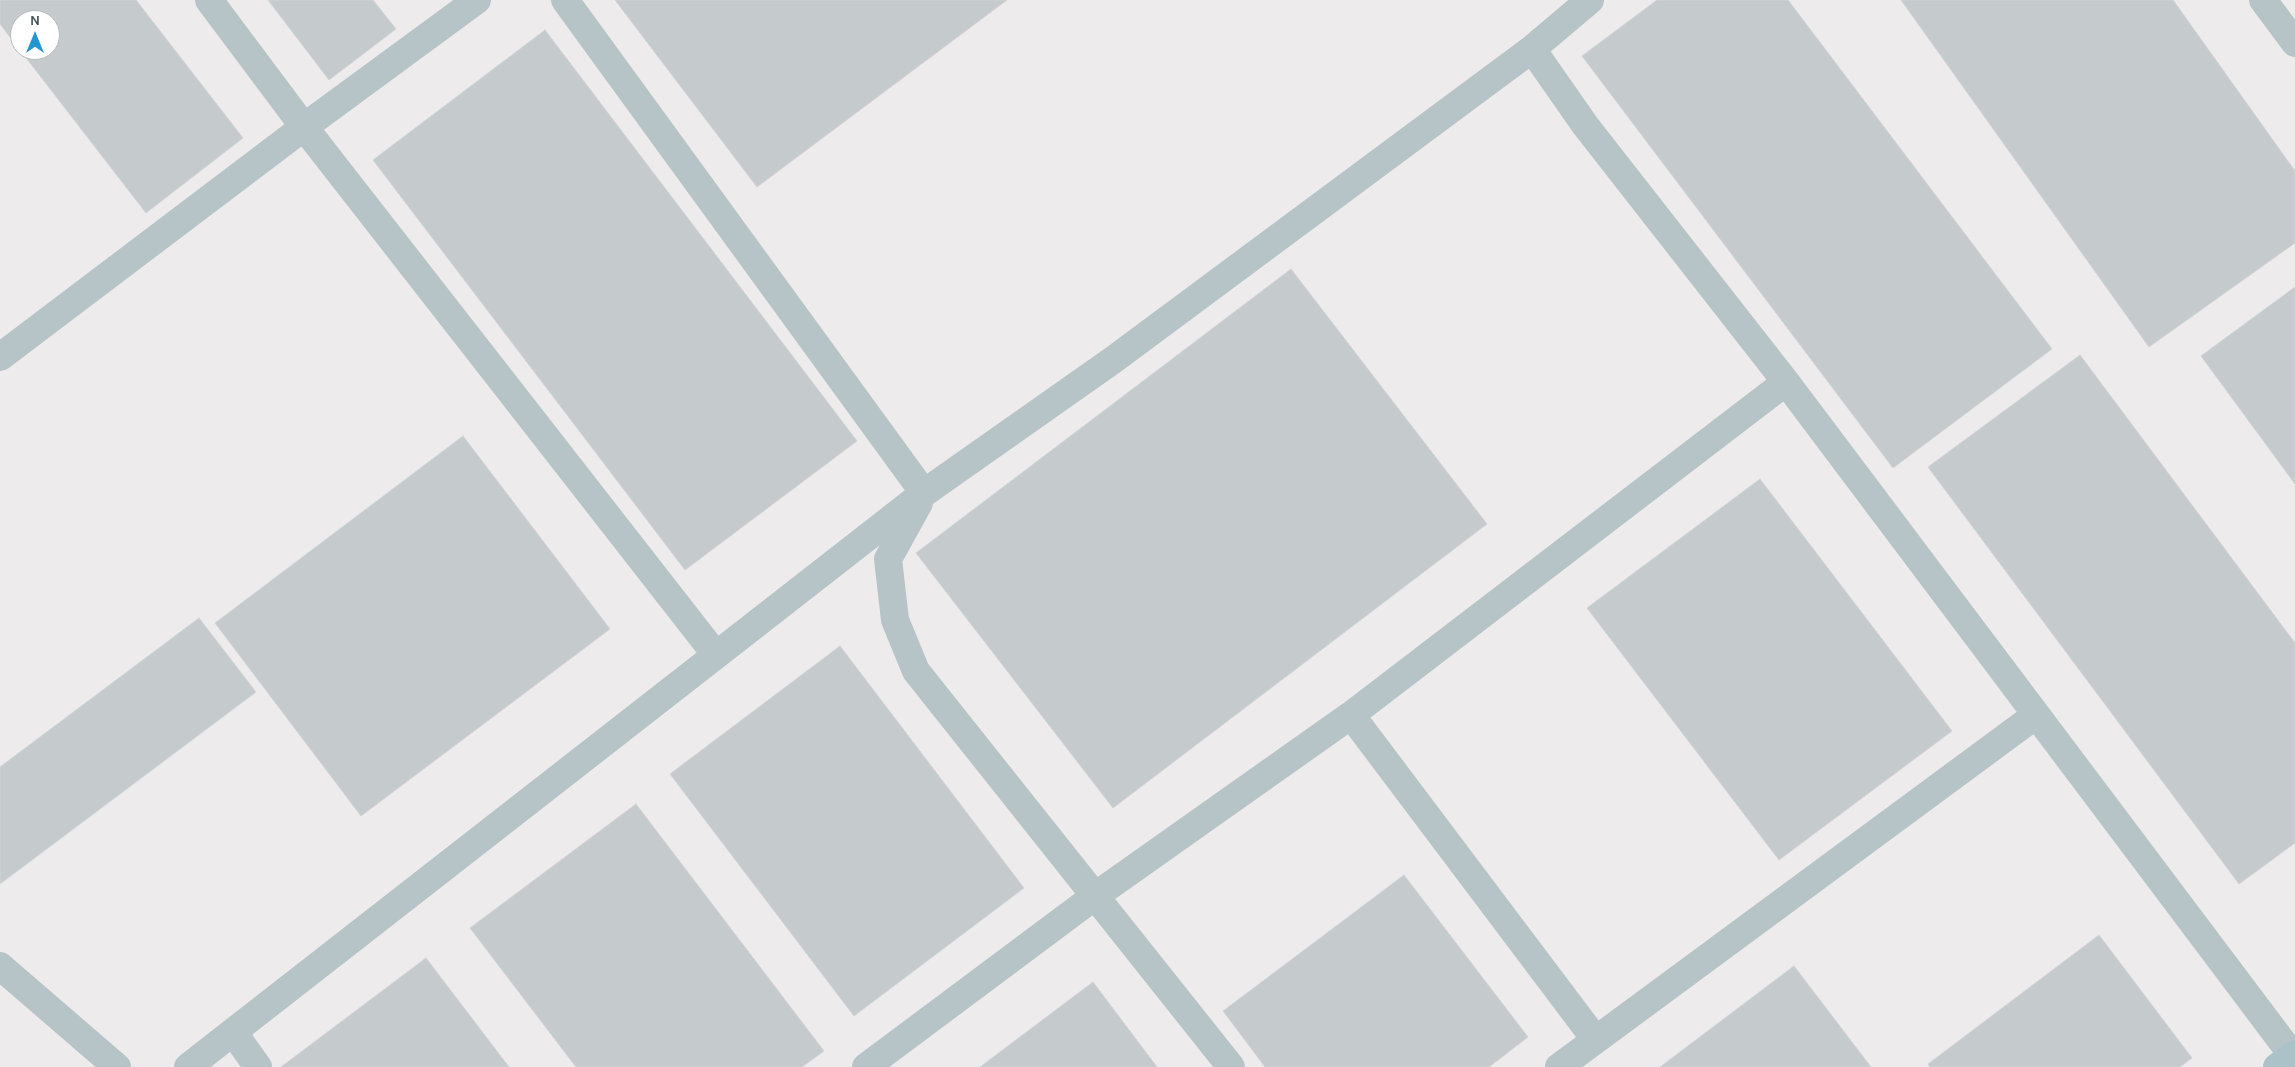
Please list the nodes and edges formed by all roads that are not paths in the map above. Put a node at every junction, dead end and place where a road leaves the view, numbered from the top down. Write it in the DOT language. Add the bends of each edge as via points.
graph roads {
  1 [pos="209,0"];
  2 [pos="477,0"];
  3 [pos="565,0"];
  4 [pos="1590,0"];
  5 [pos="2263,0"];
  6 [pos="2295,44"];
  7 [pos="1532,49"];
  8 [pos="304,127"];
  9 [pos="0,356"];
  10 [pos="1786,382"];
  11 [pos="924,493"];
  12 [pos="716,654"];
  13 [pos="2036,714"];
  14 [pos="1351,715"];
  15 [pos="1095,896"];
  16 [pos="0,966"];
  17 [pos="233,1032"];
  18 [pos="1595,1039"];
  19 [pos="2288,1059"];
  20 [pos="117,1067"];
  21 [pos="188,1067"];
  22 [pos="258,1067"];
  23 [pos="866,1067"];
  24 [pos="1231,1067"];
  25 [pos="1559,1067"];
  1 -- 8 [label="street"];
  2 -- 8 [label="street"];
  3 -- 11 [label="street"];
  4 -- 7 [label="street"];
  5 -- 6 [label="street"];
  7 -- 10 [label="street" via="1585,125"];
  7 -- 11 [label="street" via="1113,360"];
  8 -- 9 [label="street"];
  8 -- 12 [label="street"];
  10 -- 13 [label="street"];
  10 -- 14 [label="street"];
  11 -- 12 [label="street"];
  11 -- 15 [label="street" via="888,559 895,620 916,670"];
  12 -- 17 [label="street"];
  13 -- 18 [label="street"];
  13 -- 19 [label="street"];
  14 -- 15 [label="street"];
  14 -- 18 [label="street"];
  15 -- 23 [label="street"];
  15 -- 24 [label="street"];
  16 -- 20 [label="street"];
  17 -- 21 [label="street"];
  17 -- 22 [label="street"];
  18 -- 25 [label="street"];
}
